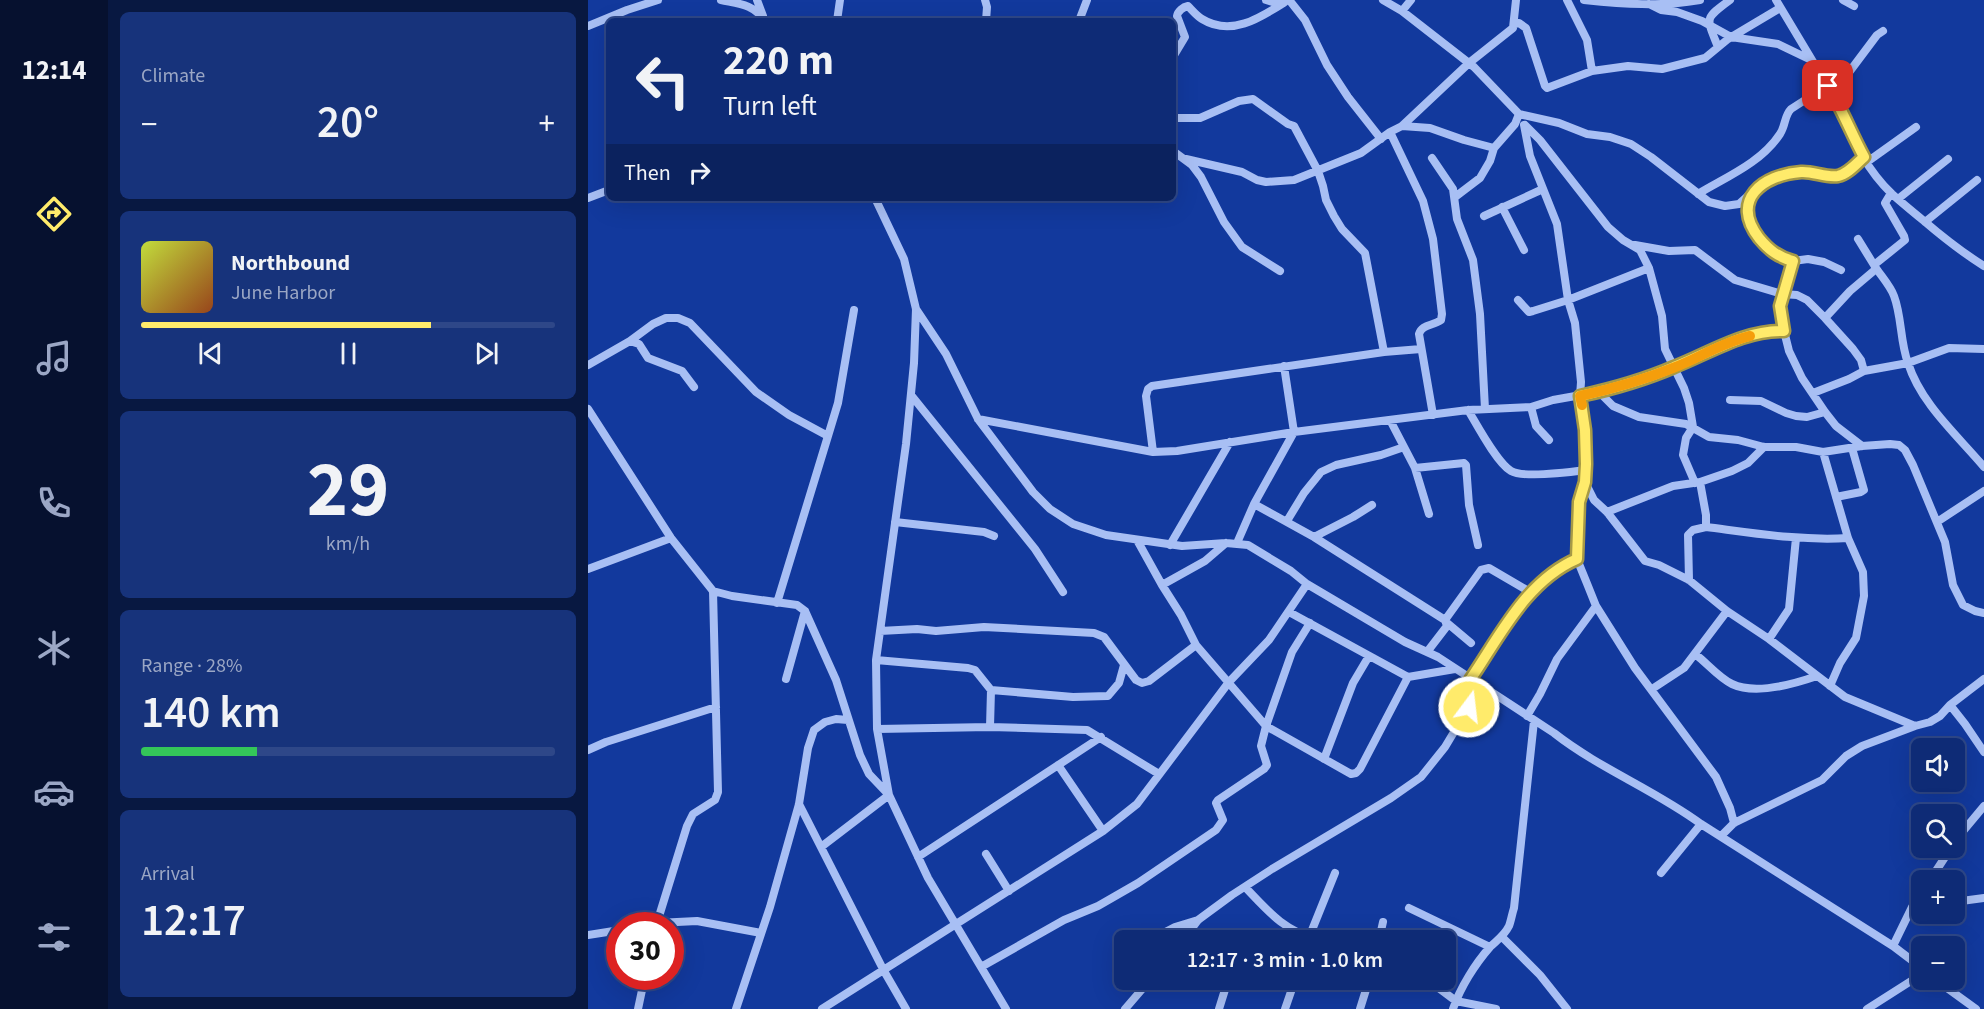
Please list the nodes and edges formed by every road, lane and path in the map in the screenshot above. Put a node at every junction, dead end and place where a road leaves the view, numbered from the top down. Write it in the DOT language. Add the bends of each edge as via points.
graph roads {
  1 [pos="658,0"];
  2 [pos="721,0"];
  3 [pos="757,0"];
  4 [pos="840,0"];
  5 [pos="985,0"];
  6 [pos="1087,0"];
  7 [pos="1266,0"];
  8 [pos="1383,0"];
  9 [pos="1411,0"];
  10 [pos="1516,0"];
  11 [pos="1567,0"];
  12 [pos="1584,0"];
  13 [pos="1700,0"];
  14 [pos="1730,0"];
  15 [pos="1843,0"];
  16 [pos="1289,1"];
  17 [pos="1616,2"];
  18 [pos="1649,4"];
  19 [pos="1778,4"];
  20 [pos="1854,6"];
  21 [pos="1402,11"];
  22 [pos="606,18"];
  23 [pos="606,18"];
  24 [pos="762,18"];
  25 [pos="763,18"];
  26 [pos="837,18"];
  27 [pos="986,18"];
  28 [pos="1080,18"];
  29 [pos="1514,24"];
  30 [pos="1709,24"];
  31 [pos="588,26"];
  32 [pos="1883,31"];
  33 [pos="1731,37"];
  34 [pos="1718,47"];
  35 [pos="1176,52"];
  36 [pos="1811,60"];
  37 [pos="1469,63"];
  38 [pos="1592,71"];
  39 [pos="1828,86"];
  40 [pos="1176,118"];
  41 [pos="1522,118"];
  42 [pos="1402,126"];
  43 [pos="1916,127"];
  44 [pos="1390,132"];
  45 [pos="1381,139"];
  46 [pos="1494,148"];
  47 [pos="1176,153"];
  48 [pos="1432,158"];
  49 [pos="1186,159"];
  50 [pos="1948,159"];
  51 [pos="1865,160"];
  52 [pos="1318,171"];
  53 [pos="1977,180"];
  54 [pos="1543,189"];
  55 [pos="606,191"];
  56 [pos="1698,194"];
  57 [pos="1750,196"];
  58 [pos="1894,196"];
  59 [pos="1455,197"];
  60 [pos="588,198"];
  61 [pos="876,201"];
  62 [pos="1502,207"];
  63 [pos="1484,216"];
  64 [pos="1925,222"];
  65 [pos="1858,239"];
  66 [pos="1633,245"];
  67 [pos="1524,250"];
  68 [pos="1793,261"];
  69 [pos="1984,266"];
  70 [pos="1875,267"];
  71 [pos="1649,268"];
  72 [pos="1841,270"];
  73 [pos="1280,271"];
  74 [pos="1782,294"];
  75 [pos="1518,300"];
  76 [pos="1568,300"];
  77 [pos="916,309"];
  78 [pos="854,310"];
  79 [pos="1825,318"];
  80 [pos="1784,331"];
  81 [pos="630,341"];
  82 [pos="1421,349"];
  83 [pos="1984,349"];
  84 [pos="1384,352"];
  85 [pos="1908,363"];
  86 [pos="588,365"];
  87 [pos="1284,366"];
  88 [pos="1673,368"];
  89 [pos="1864,371"];
  90 [pos="694,387"];
  91 [pos="1599,392"];
  92 [pos="1813,393"];
  93 [pos="911,395"];
  94 [pos="1580,396"];
  95 [pos="1730,400"];
  96 [pos="1532,407"];
  97 [pos="588,408"];
  98 [pos="1485,409"];
  99 [pos="1468,410"];
  100 [pos="1825,412"];
  101 [pos="1433,415"];
  102 [pos="978,419"];
  103 [pos="1390,420"];
  104 [pos="1693,427"];
  105 [pos="1294,432"];
  106 [pos="828,436"];
  107 [pos="1549,440"];
  108 [pos="1230,442"];
  109 [pos="1862,446"];
  110 [pos="1404,447"];
  111 [pos="1764,447"];
  112 [pos="1852,448"];
  113 [pos="1153,452"];
  114 [pos="1823,452"];
  115 [pos="1984,467"];
  116 [pos="1415,468"];
  117 [pos="1586,470"];
  118 [pos="1585,482"];
  119 [pos="1697,482"];
  120 [pos="1984,491"];
  121 [pos="1836,497"];
  122 [pos="1254,504"];
  123 [pos="1372,505"];
  124 [pos="1607,512"];
  125 [pos="1430,514"];
  126 [pos="1287,521"];
  127 [pos="895,522"];
  128 [pos="1937,522"];
  129 [pos="1706,527"];
  130 [pos="994,536"];
  131 [pos="1314,537"];
  132 [pos="671,538"];
  133 [pos="1796,538"];
  134 [pos="1848,538"];
  135 [pos="1137,540"];
  136 [pos="1226,543"];
  137 [pos="1237,543"];
  138 [pos="1170,545"];
  139 [pos="1478,545"];
  140 [pos="1577,559"];
  141 [pos="588,568"];
  142 [pos="1689,580"];
  143 [pos="1307,584"];
  144 [pos="1162,585"];
  145 [pos="713,591"];
  146 [pos="1062,592"];
  147 [pos="1530,592"];
  148 [pos="777,603"];
  149 [pos="1596,606"];
  150 [pos="805,611"];
  151 [pos="1727,611"];
  152 [pos="1289,612"];
  153 [pos="1984,613"];
  154 [pos="1445,621"];
  155 [pos="1310,623"];
  156 [pos="880,631"];
  157 [pos="1769,639"];
  158 [pos="1471,643"];
  159 [pos="1196,645"];
  160 [pos="1427,652"];
  161 [pos="1695,654"];
  162 [pos="1369,656"];
  163 [pos="876,660"];
  164 [pos="1124,665"];
  165 [pos="1455,669"];
  166 [pos="1817,676"];
  167 [pos="1408,677"];
  168 [pos="786,680"];
  169 [pos="1470,680"];
  170 [pos="1984,680"];
  171 [pos="1228,682"];
  172 [pos="1481,687"];
  173 [pos="1830,687"];
  174 [pos="1652,689"];
  175 [pos="991,690"];
  176 [pos="1950,705"];
  177 [pos="716,707"];
  178 [pos="1530,719"];
  179 [pos="848,720"];
  180 [pos="1266,726"];
  181 [pos="1915,726"];
  182 [pos="990,727"];
  183 [pos="877,729"];
  184 [pos="1101,737"];
  185 [pos="588,750"];
  186 [pos="1984,752"];
  187 [pos="1324,759"];
  188 [pos="1058,765"];
  189 [pos="1159,774"];
  190 [pos="889,795"];
  191 [pos="800,804"];
  192 [pos="1984,806"];
  193 [pos="1734,823"];
  194 [pos="1701,824"];
  195 [pos="1965,829"];
  196 [pos="1103,831"];
  197 [pos="1721,836"];
  198 [pos="821,847"];
  199 [pos="986,854"];
  200 [pos="918,858"];
  201 [pos="1335,873"];
  202 [pos="1661,873"];
  203 [pos="1245,887"];
  204 [pos="1009,891"];
  205 [pos="1984,897"];
  206 [pos="1965,900"];
  207 [pos="1409,908"];
  208 [pos="1911,910"];
  209 [pos="660,912"];
  210 [pos="1198,920"];
  211 [pos="684,922"];
  212 [pos="1383,922"];
  213 [pos="957,925"];
  214 [pos="1169,930"];
  215 [pos="1192,930"];
  216 [pos="1289,930"];
  217 [pos="1315,930"];
  218 [pos="1381,930"];
  219 [pos="606,932"];
  220 [pos="761,933"];
  221 [pos="588,935"];
  222 [pos="1502,938"];
  223 [pos="1893,946"];
  224 [pos="1490,947"];
  225 [pos="1911,960"];
  226 [pos="981,967"];
  227 [pos="884,971"];
  228 [pos="1911,981"];
  229 [pos="642,990"];
  230 [pos="1141,990"];
  231 [pos="1225,990"];
  232 [pos="1292,990"];
  233 [pos="1366,990"];
  234 [pos="1439,990"];
  235 [pos="1949,990"];
  236 [pos="1956,995"];
  237 [pos="1455,1005"];
  238 [pos="638,1009"];
  239 [pos="736,1009"];
  240 [pos="822,1009"];
  241 [pos="906,1009"];
  242 [pos="1006,1009"];
  243 [pos="1125,1009"];
  244 [pos="1219,1009"];
  245 [pos="1285,1009"];
  246 [pos="1360,1009"];
  247 [pos="1496,1009"];
  248 [pos="1568,1009"];
  249 [pos="1867,1009"];
  250 [pos="1965,1009"];
  251 [pos="1976,1009"];
  1 -- 23 [label="street"];
  2 -- 24 [label="street" via="751,7"];
  3 -- 25 [label="street"];
  4 -- 26 [label="street"];
  5 -- 27 [label="street"];
  6 -- 28 [label="street"];
  7 -- 16 [label="street"];
  8 -- 21 [label="street"];
  9 -- 21 [label="street"];
  10 -- 29 [label="street"];
  11 -- 38 [label="street" via="1587,40"];
  12 -- 17 [label="street"];
  13 -- 18 [label="street"];
  14 -- 30 [label="street" via="1714,11"];
  15 -- 20 [label="street"];
  16 -- 35 [label="street" via="1251,22 1226,27 1201,18 1184,6 1177,16 1185,37"];
  16 -- 45 [label="street" via="1305,20 1348,98"];
  17 -- 18 [label="street"];
  18 -- 30 [label="street"];
  19 -- 33 [label="street"];
  19 -- 36 [label="street"];
  21 -- 37 [label="street"];
  22 -- 31 [label="street"];
  29 -- 37 [label="street"];
  29 -- 38 [label="street" via="1526,28 1547,88"];
  30 -- 33 [label="street"];
  30 -- 34 [label="street"];
  32 -- 39 [label="street" via="1850,71"];
  33 -- 34 [label="street"];
  33 -- 36 [label="street" via="1778,44"];
  34 -- 38 [label="street" via="1705,58 1662,69 1628,66"];
  36 -- 39 [label="street"];
  37 -- 41 [label="street"];
  37 -- 42 [label="street"];
  39 -- 51 [label="street"];
  39 -- 56 [label="street" via="1786,114 1780,133 1763,154"];
  40 -- 52 [label="street" via="1200,118 1239,101 1254,99 1294,126"];
  41 -- 46 [label="street"];
  41 -- 54 [label="street" via="1530,156"];
  41 -- 56 [label="street" via="1559,123 1631,144"];
  41 -- 66 [label="street" via="1608,227"];
  42 -- 44 [label="street"];
  42 -- 46 [label="street" via="1430,128"];
  43 -- 51 [label="street"];
  44 -- 45 [label="street"];
  44 -- 82 [label="street" via="1423,201 1433,239 1442,314 1437,323 1420,329"];
  45 -- 52 [label="street" via="1361,153"];
  46 -- 59 [label="street" via="1480,178"];
  47 -- 49 [label="street"];
  48 -- 59 [label="street"];
  49 -- 52 [label="street" via="1266,182 1294,180"];
  49 -- 73 [label="street" via="1242,247"];
  50 -- 58 [label="street"];
  51 -- 57 [label="street" via="1835,177 1803,172 1781,174 1761,184"];
  51 -- 58 [label="street"];
  52 -- 84 [label="street" via="1334,216 1365,253"];
  53 -- 64 [label="street"];
  54 -- 62 [label="street"];
  54 -- 76 [label="street" via="1557,224"];
  55 -- 60 [label="street"];
  56 -- 57 [label="street" via="1708,202 1725,206"];
  57 -- 68 [label="street" via="1747,214 1756,233 1773,253"];
  58 -- 64 [label="street"];
  58 -- 70 [label="street" via="1885,202 1905,240"];
  59 -- 98 [label="street" via="1457,219 1473,260"];
  61 -- 77 [label="street" via="904,259"];
  62 -- 63 [label="street"];
  62 -- 67 [label="street"];
  64 -- 69 [label="street" via="1956,249"];
  65 -- 70 [label="street"];
  66 -- 71 [label="street"];
  66 -- 74 [label="street" via="1669,252 1695,250 1735,280"];
  68 -- 72 [label="street" via="1808,259"];
  68 -- 74 [label="street"];
  70 -- 79 [label="street"];
  70 -- 85 [label="street" via="1896,300"];
  71 -- 76 [label="street"];
  71 -- 88 [label="street" via="1662,316 1665,349"];
  74 -- 79 [label="street" via="1807,300"];
  74 -- 80 [label="street"];
  75 -- 76 [label="street" via="1528,312"];
  76 -- 94 [label="street" via="1578,346"];
  77 -- 93 [label="street"];
  77 -- 102 [label="street" via="946,354"];
  78 -- 106 [label="street" via="838,403"];
  79 -- 89 [label="street" via="1857,354"];
  80 -- 88 [label="street" via="1736,339"];
  80 -- 92 [label="street" via="1798,369"];
  81 -- 86 [label="street"];
  81 -- 90 [label="street" via="639,344 648,357 682,371"];
  81 -- 106 [label="street" via="666,318 690,323 756,392"];
  82 -- 84 [label="street"];
  82 -- 101 [label="street"];
  83 -- 85 [label="street" via="1949,348"];
  84 -- 87 [label="street"];
  85 -- 89 [label="street"];
  85 -- 115 [label="street" via="1930,406"];
  87 -- 105 [label="street"];
  87 -- 113 [label="street" via="1152,386 1146,396"];
  88 -- 91 [label="street"];
  88 -- 104 [label="street" via="1689,404"];
  89 -- 92 [label="street"];
  91 -- 94 [label="street"];
  91 -- 104 [label="street" via="1625,412"];
  92 -- 100 [label="street"];
  93 -- 127 [label="street"];
  93 -- 146 [label="street" via="1035,549"];
  94 -- 96 [label="street"];
  94 -- 117 [label="street"];
  95 -- 100 [label="street" via="1761,401 1796,416"];
  96 -- 98 [label="street"];
  96 -- 107 [label="street" via="1536,426"];
  97 -- 132 [label="street"];
  98 -- 99 [label="street"];
  99 -- 101 [label="street"];
  99 -- 117 [label="street" via="1512,472 1560,474"];
  100 -- 109 [label="street"];
  101 -- 103 [label="street"];
  102 -- 113 [label="street"];
  102 -- 135 [label="street" via="1050,509 1073,524"];
  103 -- 105 [label="street"];
  103 -- 110 [label="street"];
  104 -- 111 [label="street" via="1709,437"];
  104 -- 119 [label="street" via="1683,455"];
  105 -- 108 [label="street"];
  105 -- 122 [label="street"];
  106 -- 148 [label="street"];
  108 -- 113 [label="street"];
  108 -- 138 [label="street"];
  109 -- 112 [label="street"];
  109 -- 128 [label="street" via="1890,444 1905,450"];
  110 -- 116 [label="street"];
  110 -- 126 [label="street" via="1321,472"];
  111 -- 114 [label="street"];
  111 -- 119 [label="street" via="1748,463"];
  112 -- 114 [label="street"];
  112 -- 121 [label="street" via="1864,490"];
  114 -- 121 [label="street"];
  116 -- 125 [label="street"];
  116 -- 139 [label="street" via="1466,465"];
  117 -- 118 [label="street"];
  118 -- 124 [label="street" via="1594,500"];
  118 -- 140 [label="street" via="1579,502"];
  119 -- 124 [label="street" via="1673,486"];
  119 -- 129 [label="street"];
  120 -- 128 [label="street"];
  121 -- 134 [label="street"];
  122 -- 126 [label="street"];
  122 -- 137 [label="street"];
  123 -- 131 [label="street"];
  124 -- 142 [label="street" via="1645,561"];
  126 -- 131 [label="street"];
  127 -- 130 [label="street"];
  127 -- 156 [label="street"];
  128 -- 153 [label="street" via="1953,585 1963,605"];
  129 -- 133 [label="street"];
  129 -- 142 [label="street" via="1689,532"];
  131 -- 154 [label="street"];
  132 -- 141 [label="street"];
  132 -- 145 [label="street"];
  133 -- 134 [label="street"];
  133 -- 157 [label="street" via="1790,609"];
  134 -- 173 [label="street" via="1863,572 1864,596 1856,638"];
  135 -- 138 [label="street"];
  135 -- 144 [label="street"];
  136 -- 137 [label="street"];
  136 -- 138 [label="street"];
  136 -- 144 [label="street" via="1205,561"];
  137 -- 143 [label="street" via="1256,549"];
  140 -- 147 [label="street" via="1556,570"];
  140 -- 149 [label="street"];
  142 -- 151 [label="street"];
  143 -- 152 [label="street"];
  143 -- 160 [label="street"];
  144 -- 159 [label="street"];
  145 -- 148 [label="street"];
  145 -- 177 [label="street"];
  147 -- 154 [label="street" via="1485,567"];
  147 -- 169 [label="street"];
  148 -- 150 [label="street" via="797,605"];
  149 -- 174 [label="street"];
  149 -- 178 [label="street" via="1557,659"];
  150 -- 168 [label="street"];
  150 -- 179 [label="street" via="836,680"];
  151 -- 157 [label="street"];
  151 -- 161 [label="street"];
  152 -- 155 [label="street"];
  152 -- 171 [label="street" via="1269,640"];
  154 -- 158 [label="street"];
  154 -- 160 [label="street" via="1446,626"];
  155 -- 162 [label="street"];
  155 -- 180 [label="street" via="1292,652"];
  156 -- 163 [label="street"];
  156 -- 164 [label="street" via="984,627 1094,633 1104,637"];
  157 -- 166 [label="street"];
  159 -- 164 [label="street" via="1142,683"];
  159 -- 171 [label="street"];
  160 -- 165 [label="street"];
  161 -- 166 [label="street" via="1731,684 1744,688 1787,685"];
  161 -- 174 [label="street" via="1684,668"];
  162 -- 167 [label="street"];
  162 -- 187 [label="street" via="1353,683"];
  163 -- 175 [label="street" via="968,668 975,670"];
  163 -- 183 [label="street"];
  164 -- 175 [label="street" via="1119,683 1108,696"];
  165 -- 167 [label="street"];
  165 -- 169 [label="street"];
  166 -- 173 [label="street"];
  167 -- 187 [label="street" via="1356,773"];
  169 -- 172 [label="street"];
  170 -- 176 [label="street"];
  171 -- 180 [label="street"];
  171 -- 189 [label="street"];
  172 -- 178 [label="street"];
  172 -- 203 [label="street" via="1445,747 1421,777"];
  173 -- 181 [label="street"];
  174 -- 193 [label="street" via="1716,777"];
  175 -- 182 [label="street"];
  176 -- 181 [label="street" via="1930,722"];
  176 -- 186 [label="street"];
  177 -- 185 [label="street"];
  177 -- 209 [label="street" via="718,792 715,800 690,820"];
  178 -- 194 [label="street"];
  178 -- 222 [label="street" via="1514,908"];
  179 -- 190 [label="street" via="869,774"];
  179 -- 191 [label="street" via="825,722 814,730"];
  180 -- 187 [label="street"];
  180 -- 226 [label="street" via="1261,746 1267,765 1218,800 1223,820 1216,830 1138,883"];
  181 -- 193 [label="street" via="1862,746 1822,780"];
  182 -- 183 [label="street"];
  182 -- 184 [label="street" via="1087,730"];
  183 -- 190 [label="street"];
  184 -- 188 [label="street"];
  184 -- 189 [label="street"];
  188 -- 196 [label="street"];
  188 -- 200 [label="street"];
  189 -- 196 [label="street" via="1137,804"];
  190 -- 198 [label="street"];
  190 -- 200 [label="street"];
  191 -- 198 [label="street"];
  191 -- 220 [label="street"];
  192 -- 195 [label="street"];
  193 -- 197 [label="street"];
  194 -- 197 [label="street"];
  194 -- 202 [label="street"];
  196 -- 204 [label="street"];
  197 -- 223 [label="street"];
  198 -- 227 [label="street"];
  199 -- 204 [label="street"];
  200 -- 213 [label="street"];
  201 -- 217 [label="street"];
  203 -- 210 [label="street"];
  203 -- 216 [label="street"];
  204 -- 213 [label="street"];
  205 -- 206 [label="street"];
  207 -- 224 [label="street"];
  208 -- 223 [label="street"];
  210 -- 214 [label="street"];
  210 -- 215 [label="street"];
  211 -- 220 [label="street"];
  212 -- 218 [label="street"];
  213 -- 226 [label="street"];
  213 -- 227 [label="street"];
  219 -- 221 [label="street"];
  220 -- 239 [label="street"];
  222 -- 224 [label="street"];
  222 -- 248 [label="street"];
  223 -- 225 [label="street"];
  224 -- 237 [label="street"];
  226 -- 242 [label="street"];
  227 -- 240 [label="street"];
  227 -- 241 [label="street"];
  228 -- 249 [label="street"];
  229 -- 238 [label="street"];
  230 -- 243 [label="street"];
  231 -- 244 [label="street"];
  232 -- 245 [label="street"];
  233 -- 246 [label="street"];
  234 -- 237 [label="street"];
  235 -- 236 [label="street"];
  236 -- 250 [label="street"];
  236 -- 251 [label="street"];
  237 -- 247 [label="street"];
}
